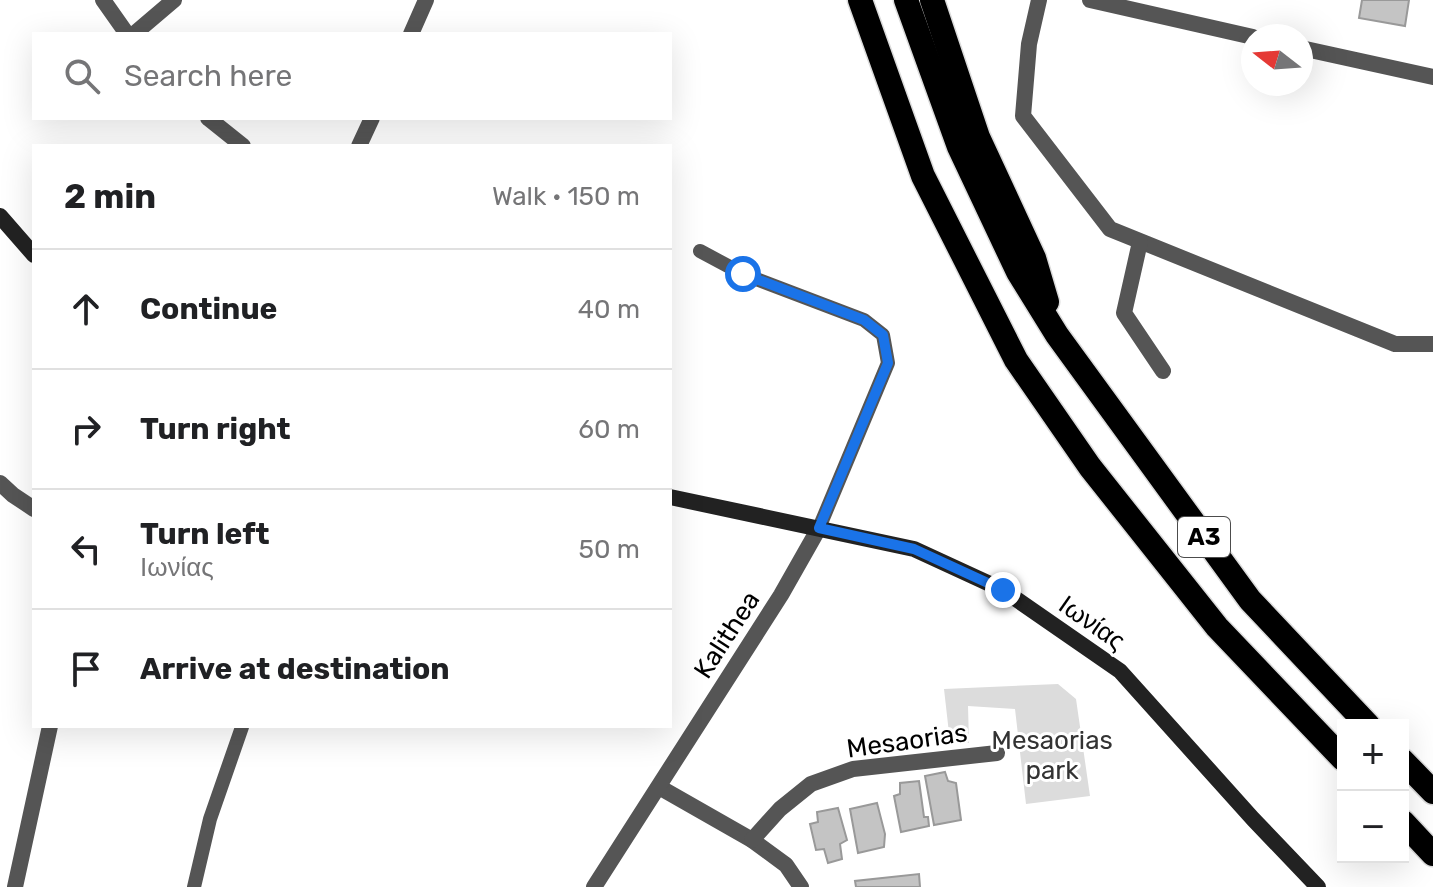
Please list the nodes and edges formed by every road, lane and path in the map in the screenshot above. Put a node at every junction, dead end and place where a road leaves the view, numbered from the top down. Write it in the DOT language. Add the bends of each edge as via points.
graph roads {
  1 [pos="103,0"];
  2 [pos="174,0"];
  3 [pos="426,0"];
  4 [pos="843,0"];
  5 [pos="860,0"];
  6 [pos="906,0"];
  7 [pos="932,0"];
  8 [pos="1039,0"];
  9 [pos="1090,0"];
  10 [pos="126,32"];
  11 [pos="136,32"];
  12 [pos="412,32"];
  13 [pos="1241,34"];
  14 [pos="1313,51"];
  15 [pos="1433,77"];
  16 [pos="210,120"];
  17 [pos="371,120"];
  18 [pos="240,144"];
  19 [pos="360,144"];
  20 [pos="0,216"];
  21 [pos="1140,242"];
  22 [pos="700,251"];
  23 [pos="32,253"];
  24 [pos="1057,335"];
  25 [pos="1433,344"];
  26 [pos="1016,360"];
  27 [pos="1163,371"];
  28 [pos="0,483"];
  29 [pos="672,497"];
  30 [pos="32,508"];
  31 [pos="819,528"];
  32 [pos="1362,719"];
  33 [pos="50,728"];
  34 [pos="242,728"];
  35 [pos="997,753"];
  36 [pos="1337,753"];
  37 [pos="1409,767"];
  38 [pos="659,787"];
  39 [pos="1433,792"];
  40 [pos="1409,828"];
  41 [pos="752,840"];
  42 [pos="1433,854"];
  43 [pos="0,887"];
  44 [pos="6,887"];
  45 [pos="15,887"];
  46 [pos="194,887"];
  47 [pos="594,887"];
  48 [pos="801,887"];
  49 [pos="1318,887"];
  1 -- 10 [label="street"];
  2 -- 11 [label="street"];
  3 -- 12 [label="street"];
  4 -- 26 [label="highway" via="911,184 966,287"];
  5 -- 26 [label="highway, A3" via="923,176"];
  6 -- 24 [label="highway, A3" via="959,147 1018,272"];
  7 -- 24 [label="highway" via="978,137 1034,258"];
  8 -- 21 [label="street" via="1023,116 1110,229"];
  9 -- 13 [label="street"];
  14 -- 15 [label="street"];
  16 -- 18 [label="street"];
  17 -- 19 [label="street"];
  20 -- 23 [label="main road"];
  21 -- 25 [label="street" via="1395,344"];
  21 -- 27 [label="street" via="1124,313"];
  22 -- 31 [label="lane" via="743,274 864,320 883,335 888,363"];
  24 -- 32 [label="highway, A3" via="1250,600"];
  26 -- 36 [label="highway, A3" via="1090,467 1217,627"];
  28 -- 30 [label="street"];
  29 -- 31 [label="main road, Ιωνίας"];
  31 -- 38 [label="street, Kalithea"];
  31 -- 49 [label="main road, Ιωνίας" via="914,549 1003,590 1120,671"];
  33 -- 45 [label="street"];
  34 -- 46 [label="lane" via="210,819"];
  35 -- 41 [label="street, Mesaorias" via="853,769 811,784"];
  37 -- 39 [label="highway"];
  38 -- 41 [label="street"];
  38 -- 47 [label="street, Kalithea"];
  40 -- 42 [label="highway"];
  41 -- 48 [label="street" via="786,865"];
  43 -- 44 [label="street"];
}
